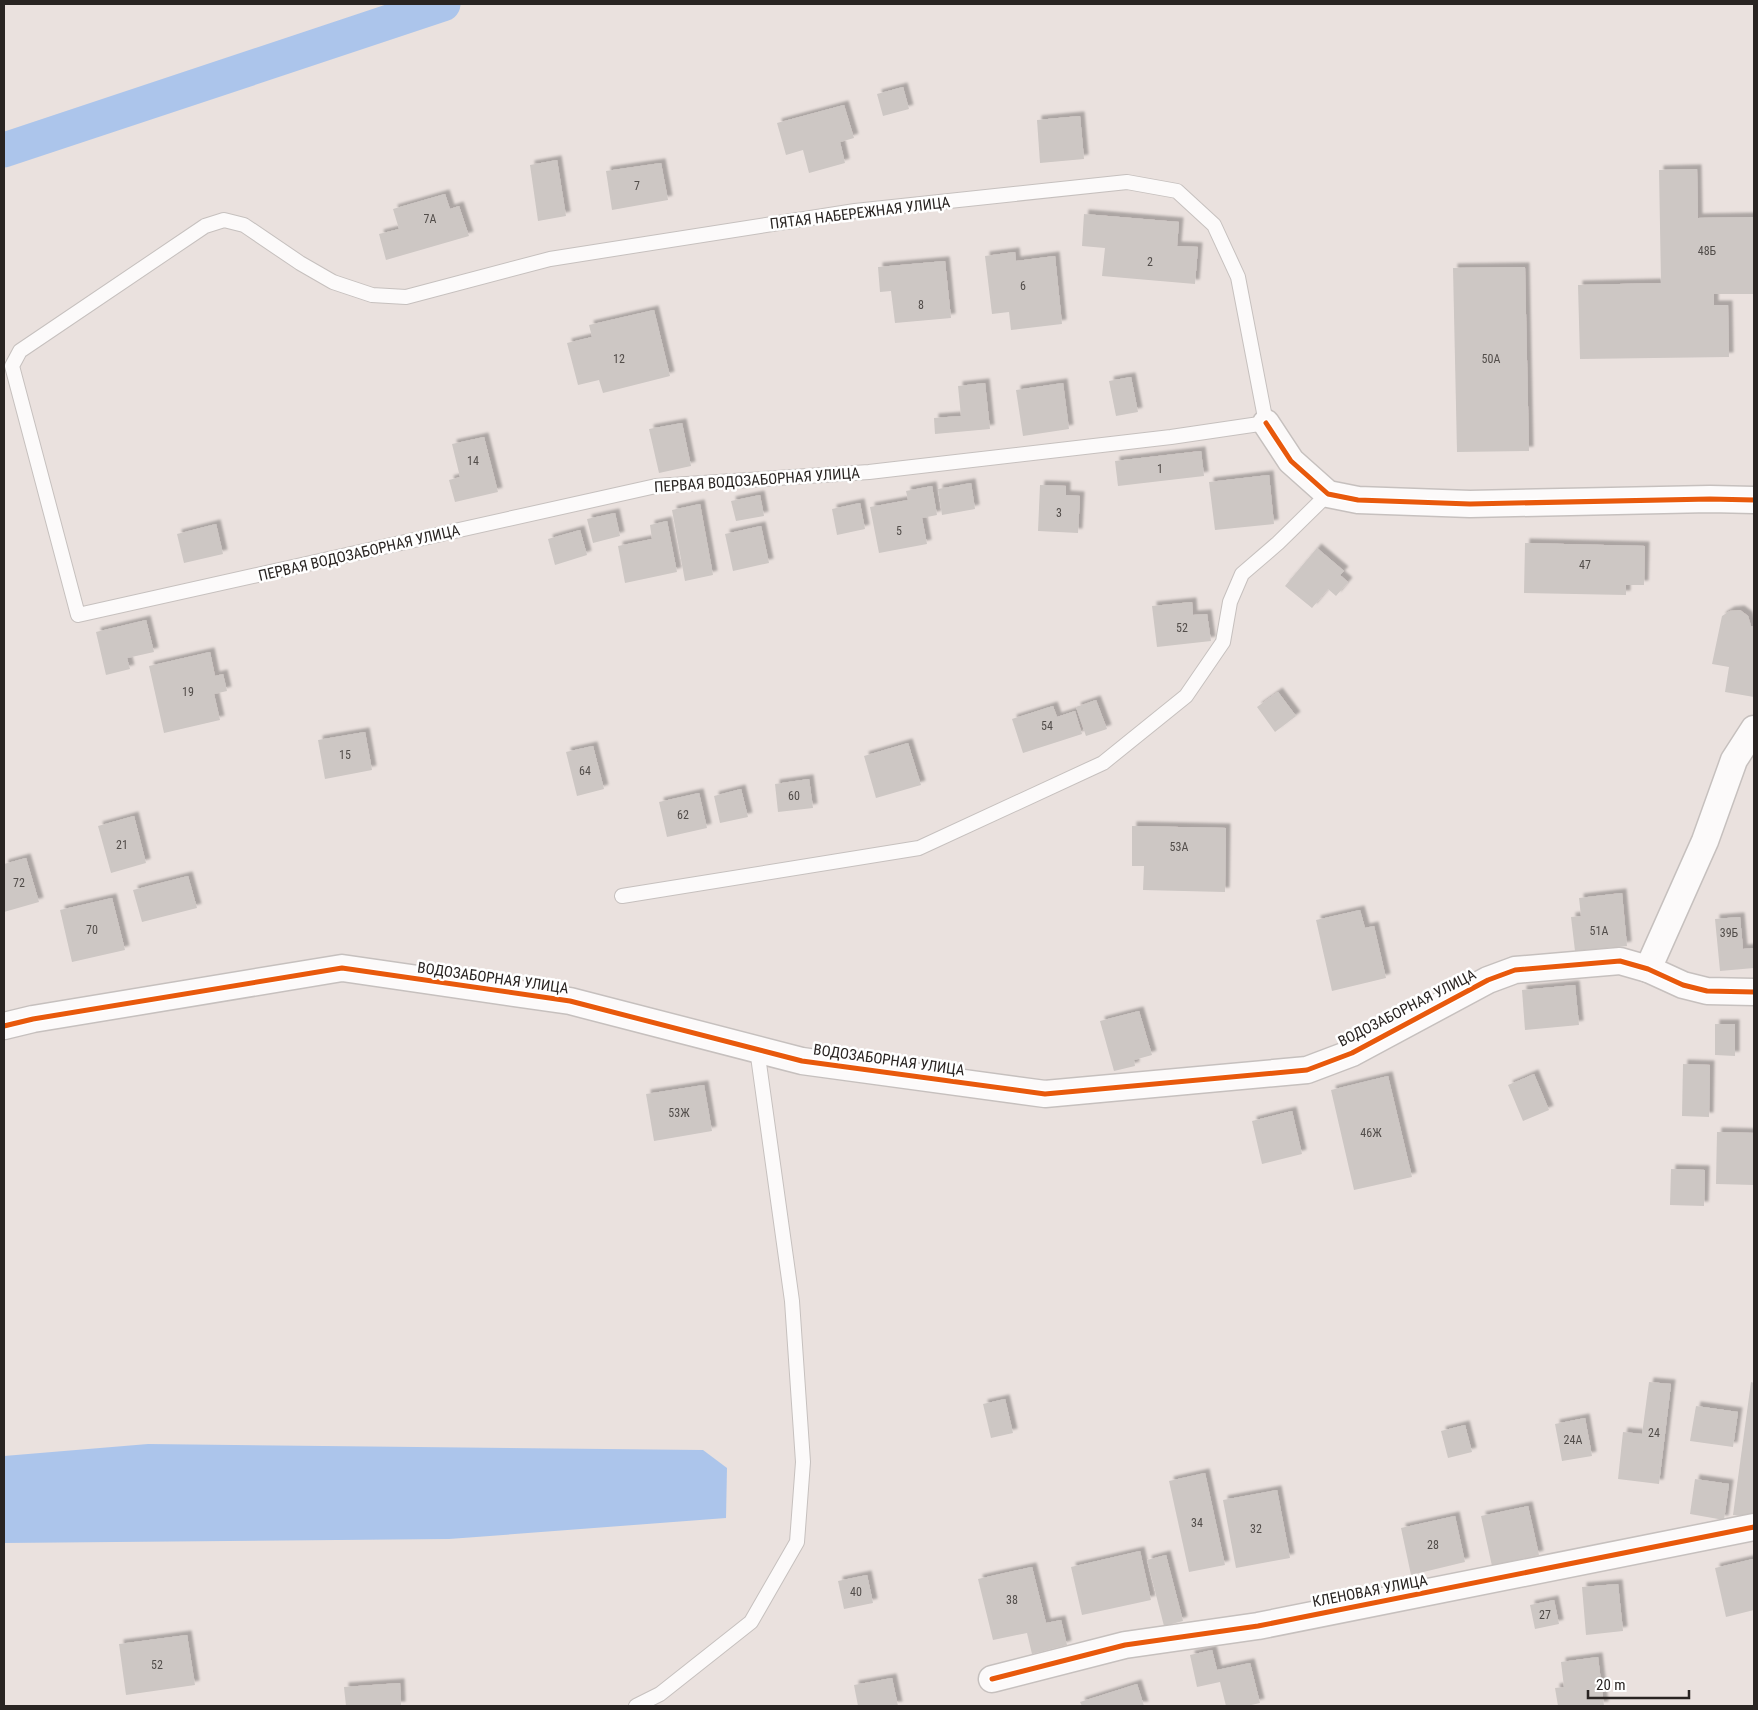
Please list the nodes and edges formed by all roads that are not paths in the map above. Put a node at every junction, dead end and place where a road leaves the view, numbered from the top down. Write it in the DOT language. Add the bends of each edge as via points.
graph roads {
  1 [pos="1266,423"];
  2 [pos="1328,494"];
  3 [pos="1754,500"];
  4 [pos="78,616"];
  5 [pos="1754,728"];
  6 [pos="622,896"];
  7 [pos="1648,968"];
  8 [pos="1754,992"];
  9 [pos="4,1026"];
  10 [pos="757,1049"];
  11 [pos="1754,1527"];
  12 [pos="992,1679"];
  13 [pos="636,1706"];
  1 -- 2 [label="street" via="1291,461"];
  1 -- 4 [label="lane, ПЕРВАЯ ВОДОЗАБОРНАЯ УЛИЦА" via="869,472 656,486"];
  1 -- 4 [label="lane, ПЯТАЯ НАБЕРЕЖНАЯ УЛИЦА" via="1238,277 1214,225 1177,191 1127,182 854,211 550,259 406,297 372,295 334,282 244,225 224,220 205,226 20,351 12,366"];
  2 -- 3 [label="street" via="1358,500 1470,504"];
  2 -- 6 [label="lane" via="1242,574 1230,602 1223,642 1186,696 1103,763 919,848"];
  5 -- 7 [label="street" via="1734,760 1706,841"];
  7 -- 8 [label="street, ВОДОЗАБОРНАЯ УЛИЦА" via="1683,985 1707,992"];
  7 -- 10 [label="street, ВОДОЗАБОРНАЯ УЛИЦА" via="1620,961 1515,970 1488,980 1352,1053 1307,1070 1045,1094 802,1061"];
  9 -- 10 [label="street, ВОДОЗАБОРНАЯ УЛИЦА" via="342,968 570,1001"];
  10 -- 13 [label="lane" via="792,1300 803,1462 797,1542 751,1622 660,1694"];
  11 -- 12 [label="street, КЛЕНОВАЯ УЛИЦА" via="1258,1626 1125,1645"];
}
